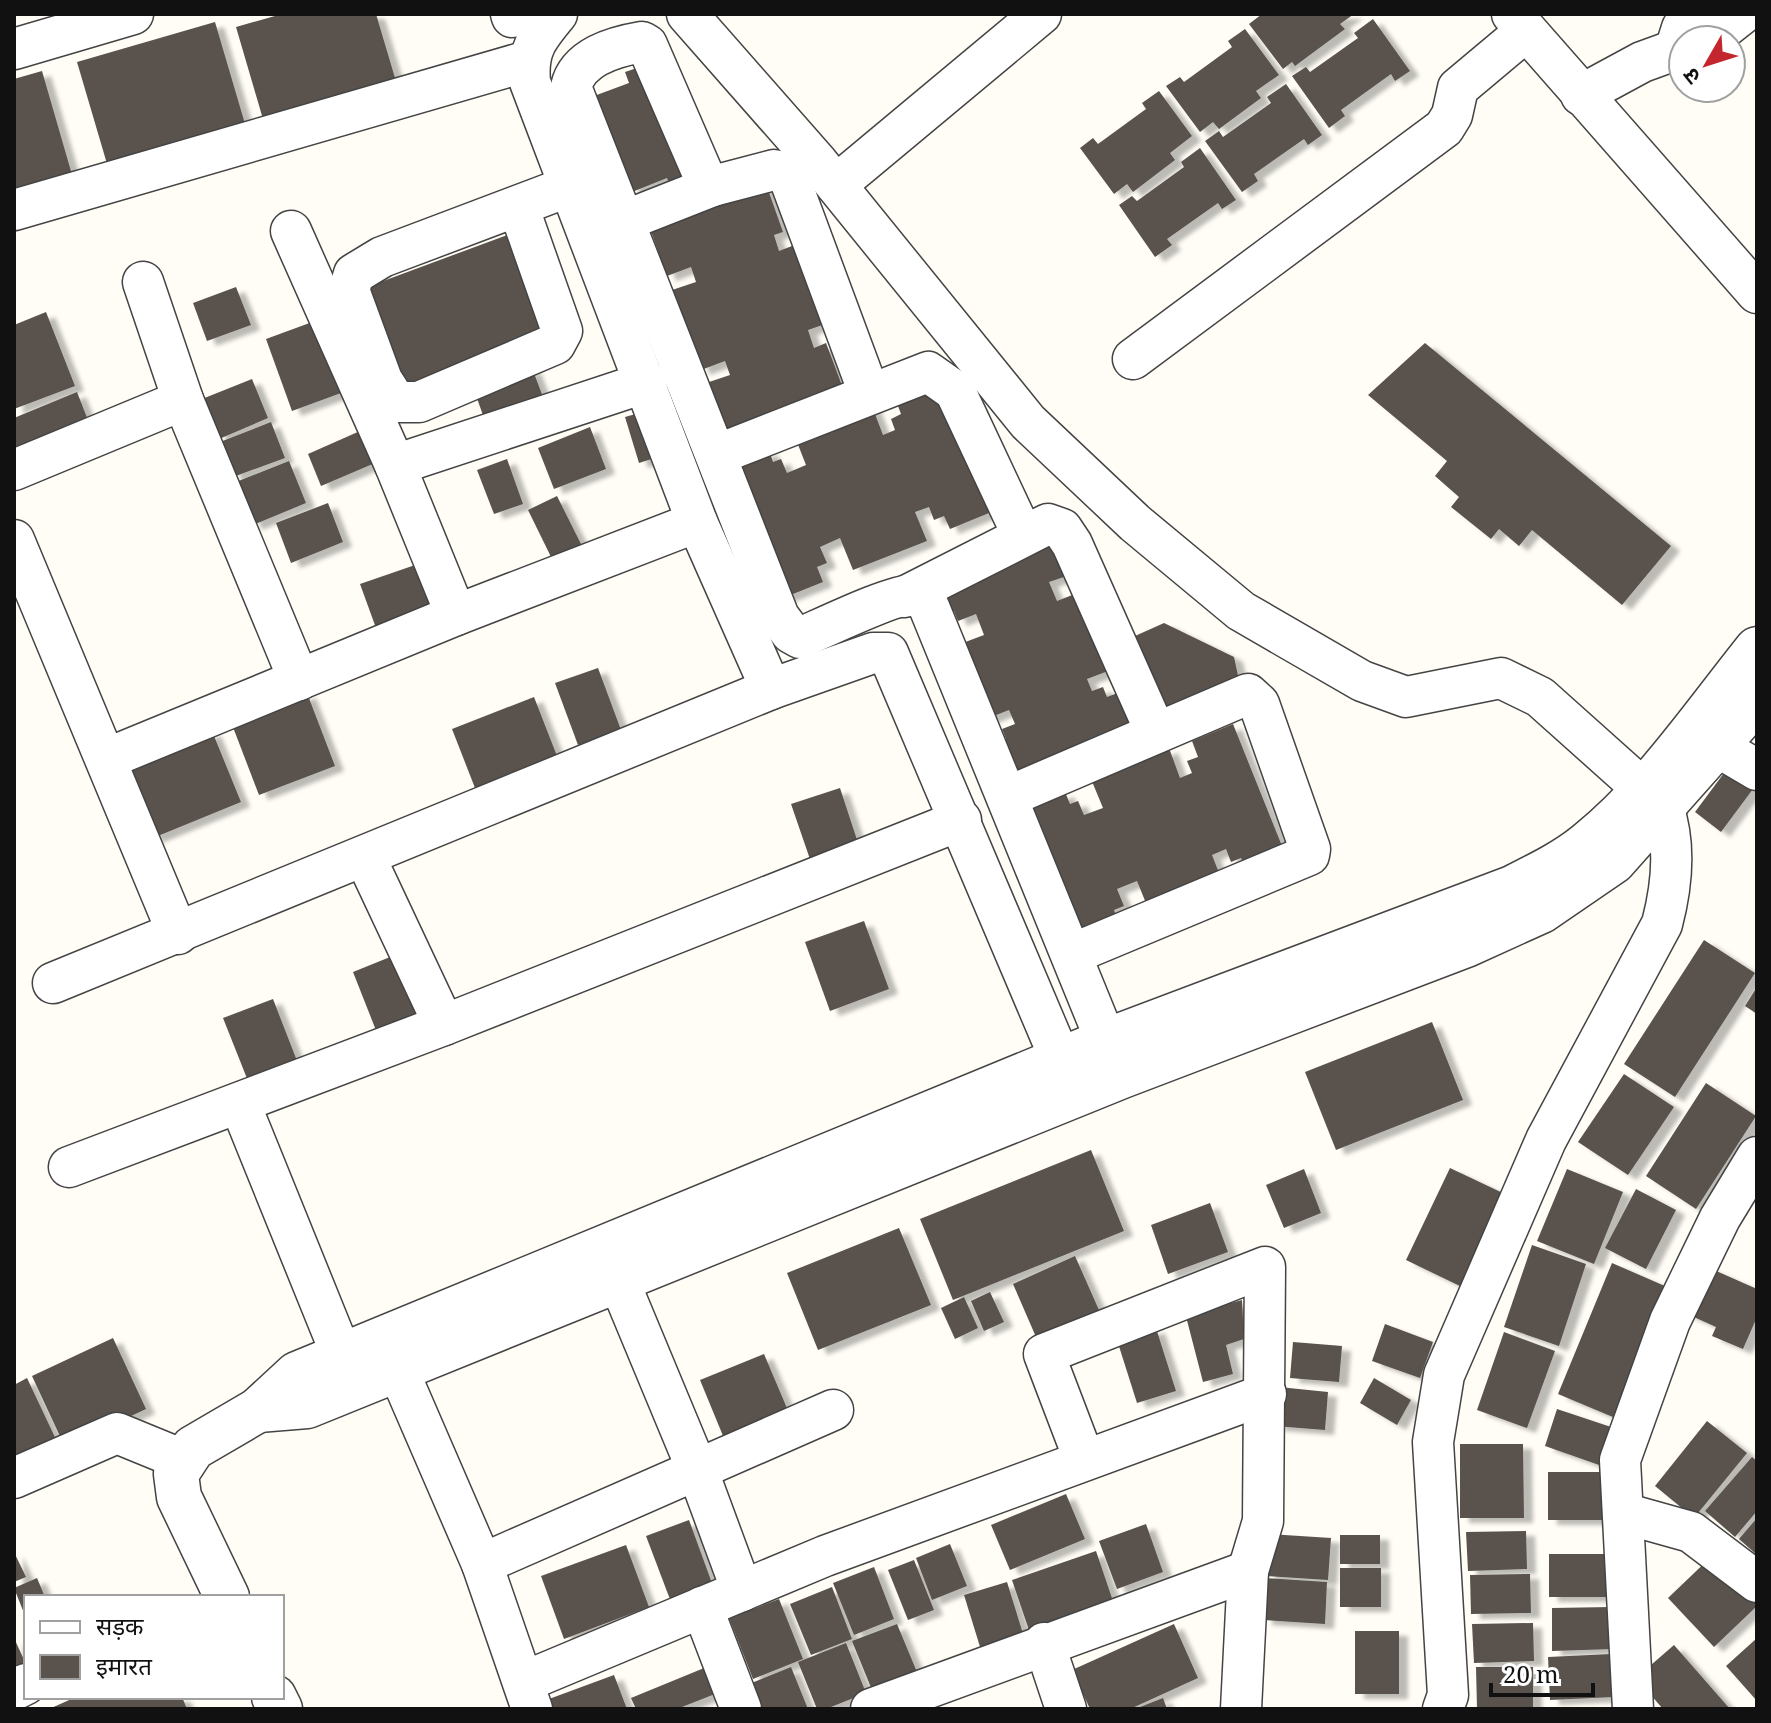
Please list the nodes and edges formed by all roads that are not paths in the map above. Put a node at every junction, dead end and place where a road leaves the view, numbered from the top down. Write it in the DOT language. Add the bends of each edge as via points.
graph roads {
  1 [pos="557,14"];
  2 [pos="687,14"];
  3 [pos="1041,14"];
  4 [pos="1751,14"];
  5 [pos="116,17"];
  6 [pos="1757,21"];
  7 [pos="1519,23"];
  8 [pos="19,40"];
  9 [pos="1667,54"];
  10 [pos="528,61"];
  11 [pos="1581,95"];
  12 [pos="836,185"];
  13 [pos="570,186"];
  14 [pos="713,186"];
  15 [pos="518,206"];
  16 [pos="14,210"];
  17 [pos="624,221"];
  18 [pos="291,231"];
  19 [pos="143,282"];
  20 [pos="1757,293"];
  21 [pos="1133,359"];
  22 [pos="647,382"];
  23 [pos="869,393"];
  24 [pos="183,400"];
  25 [pos="716,455"];
  26 [pos="395,465"];
  27 [pos="14,470"];
  28 [pos="697,522"];
  29 [pos="1023,536"];
  30 [pos="14,540"];
  31 [pos="904,597"];
  32 [pos="456,615"];
  33 [pos="1757,649"];
  34 [pos="299,680"];
  35 [pos="771,689"];
  36 [pos="1757,700"];
  37 [pos="1156,733"];
  38 [pos="1718,747"];
  39 [pos="106,759"];
  40 [pos="1757,770"];
  41 [pos="1007,797"];
  42 [pos="1653,798"];
  43 [pos="961,820"];
  44 [pos="365,857"];
  45 [pos="178,934"];
  46 [pos="1072,954"];
  47 [pos="53,983"];
  48 [pos="444,1025"];
  49 [pos="1106,1041"];
  50 [pos="1068,1077"];
  51 [pos="240,1104"];
  52 [pos="1757,1157"];
  53 [pos="69,1167"];
  54 [pos="618,1279"];
  55 [pos="342,1356"];
  56 [pos="398,1370"];
  57 [pos="1266,1394"];
  58 [pos="258,1410"];
  59 [pos="833,1410"];
  60 [pos="1084,1459"];
  61 [pos="183,1460"];
  62 [pos="697,1469"];
  63 [pos="14,1478"];
  64 [pos="1623,1513"];
  65 [pos="482,1564"];
  66 [pos="1248,1571"];
  67 [pos="1757,1582"];
  68 [pos="742,1591"];
  69 [pos="223,1595"];
  70 [pos="702,1607"];
  71 [pos="1044,1643"];
  72 [pos="529,1695"];
  73 [pos="741,1709"];
  74 [pos="871,1709"];
  75 [pos="1066,1709"];
  76 [pos="1241,1709"];
  77 [pos="1443,1709"];
  78 [pos="1633,1709"];
  1 -- 10 [label="street" via="538,37"];
  2 -- 12 [label="street"];
  3 -- 12 [label="street"];
  4 -- 6 [label="street"];
  5 -- 8 [label="street"];
  7 -- 11 [label="street"];
  7 -- 21 [label="street" via="1458,88 1444,128"];
  9 -- 11 [label="street"];
  10 -- 13 [label="street" via="530,82"];
  10 -- 16 [label="street"];
  11 -- 20 [label="street"];
  12 -- 42 [label="street" via="1028,422 1135,523 1241,611 1362,681 1406,697 1501,678 1540,697"];
  13 -- 15 [label="street"];
  13 -- 22 [label="street"];
  14 -- 17 [label="street"];
  14 -- 17 [label="street" via="706,181 647,45 631,44 588,60 575,70 571,87"];
  14 -- 23 [label="street" via="784,172"];
  15 -- 15 [label="street" via="382,257 354,274 349,290 382,380 396,402 419,402 555,344 562,331"];
  17 -- 25 [label="street"];
  18 -- 26 [label="street"];
  19 -- 24 [label="street"];
  22 -- 26 [label="street"];
  22 -- 28 [label="street"];
  23 -- 25 [label="street"];
  23 -- 29 [label="street" via="928,372 948,383"];
  24 -- 27 [label="street"];
  24 -- 34 [label="street"];
  25 -- 31 [label="street" via="779,617 791,633 800,638"];
  26 -- 32 [label="street"];
  28 -- 32 [label="street"];
  28 -- 35 [label="street"];
  29 -- 31 [label="street"];
  29 -- 37 [label="street" via="1048,524 1062,529"];
  30 -- 39 [label="street"];
  31 -- 41 [label="street" via="921,597 929,607"];
  32 -- 34 [label="street"];
  33 -- 42 [label="street"];
  34 -- 39 [label="street"];
  35 -- 43 [label="street" via="873,653 888,653"];
  35 -- 44 [label="street"];
  36 -- 38 [label="street"];
  37 -- 41 [label="street"];
  37 -- 46 [label="street" via="1248,694 1254,698 1309,855"];
  38 -- 40 [label="street"];
  38 -- 42 [label="street"];
  39 -- 45 [label="street"];
  41 -- 46 [label="street"];
  42 -- 49 [label="street" via="1549,870 1512,888"];
  42 -- 50 [label="street" via="1614,861 1541,911 1466,945"];
  42 -- 77 [label="street" via="1670,827 1670,893 1662,924 1546,1140 1444,1375 1433,1442 1448,1695"];
  43 -- 48 [label="street"];
  43 -- 50 [label="street"];
  44 -- 45 [label="street"];
  44 -- 48 [label="street"];
  45 -- 47 [label="street"];
  46 -- 49 [label="street"];
  48 -- 51 [label="street"];
  49 -- 50 [label="street"];
  50 -- 54 [label="street"];
  50 -- 55 [label="street"];
  51 -- 53 [label="street"];
  51 -- 55 [label="street"];
  52 -- 64 [label="street" via="1720,1218 1670,1321 1620,1460"];
  54 -- 56 [label="street"];
  54 -- 62 [label="street"];
  55 -- 58 [label="street" via="297,1374"];
  56 -- 58 [label="street" via="307,1406"];
  56 -- 65 [label="street"];
  57 -- 60 [label="street"];
  57 -- 60 [label="street" via="1265,1267 1044,1354"];
  57 -- 66 [label="street" via="1263,1521"];
  58 -- 61 [label="street" via="193,1448"];
  59 -- 62 [label="street"];
  60 -- 68 [label="street"];
  61 -- 63 [label="street" via="117,1433"];
  61 -- 69 [label="street" via="176,1474 179,1497"];
  62 -- 65 [label="street"];
  62 -- 68 [label="street"];
  64 -- 67 [label="street" via="1691,1532"];
  64 -- 78 [label="street"];
  65 -- 72 [label="street"];
  66 -- 71 [label="street"];
  66 -- 76 [label="street"];
  68 -- 70 [label="street"];
  70 -- 72 [label="street"];
  70 -- 73 [label="street"];
  71 -- 74 [label="street"];
  71 -- 75 [label="street"];
}
